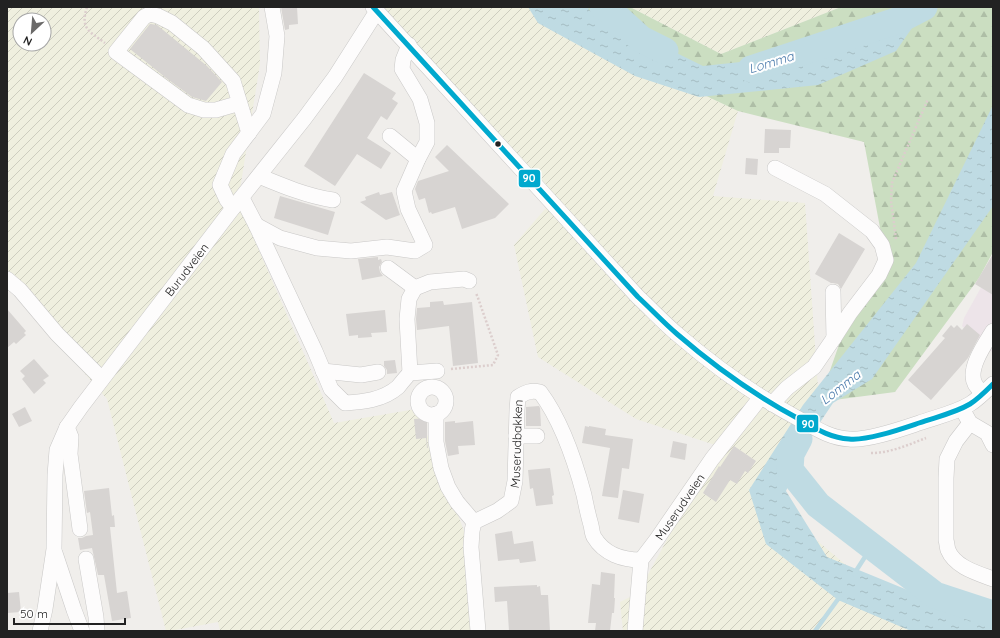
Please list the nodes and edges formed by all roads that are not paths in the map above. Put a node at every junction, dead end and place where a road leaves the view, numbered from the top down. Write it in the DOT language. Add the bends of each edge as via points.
graph roads {
  1 [pos="272,7"];
  2 [pos="375,9"];
  3 [pos="409,45"];
  4 [pos="240,103"];
  5 [pos="249,133"];
  6 [pos="390,136"];
  7 [pos="418,159"];
  8 [pos="775,168"];
  9 [pos="259,176"];
  10 [pos="333,200"];
  11 [pos="237,203"];
  12 [pos="256,225"];
  13 [pos="388,268"];
  14 [pos="7,279"];
  15 [pos="469,281"];
  16 [pos="415,288"];
  17 [pos="833,292"];
  18 [pos="993,331"];
  19 [pos="834,338"];
  20 [pos="323,371"];
  21 [pos="437,371"];
  22 [pos="410,373"];
  23 [pos="102,379"];
  24 [pos="397,388"];
  25 [pos="988,389"];
  26 [pos="418,399"];
  27 [pos="372,400"];
  28 [pos="767,400"];
  29 [pos="962,408"];
  30 [pos="436,414"];
  31 [pos="970,423"];
  32 [pos="67,427"];
  33 [pos="516,436"];
  34 [pos="537,436"];
  35 [pos="991,436"];
  36 [pos="474,522"];
  37 [pos="80,528"];
  38 [pos="54,549"];
  39 [pos="86,559"];
  40 [pos="642,560"];
  41 [pos="993,579"];
  42 [pos="40,631"];
  43 [pos="82,631"];
  44 [pos="96,631"];
  45 [pos="478,631"];
  46 [pos="635,631"];
  1 -- 5 [label="street" via="277,36 274,73 263,114"];
  2 -- 3 [label="street"];
  2 -- 9 [label="street, Burudveien" via="335,77"];
  3 -- 7 [label="street" via="402,68 420,99 427,122 427,142"];
  3 -- 28 [label="street" via="638,297 709,360"];
  4 -- 4 [label="street" via="233,82 203,48 172,23 158,16 150,14 144,17 116,52 188,105 204,110 216,110"];
  4 -- 5 [label="street"];
  5 -- 11 [label="street" via="234,154 220,185 227,200"];
  6 -- 7 [label="street"];
  7 -- 12 [label="street" via="404,191 408,209 425,245 415,251 388,247 351,251 317,248 280,238"];
  8 -- 19 [label="street, Muserudveien" via="825,194 872,231 882,245 886,260 879,274"];
  9 -- 10 [label="street" via="296,191"];
  9 -- 11 [label="street, Burudveien"];
  11 -- 12 [label="street"];
  11 -- 23 [label="street, Burudveien"];
  12 -- 20 [label="street"];
  13 -- 16 [label="street"];
  14 -- 23 [label="street"];
  15 -- 16 [label="street" via="464,279 430,282"];
  16 -- 22 [label="street" via="409,299 407,319"];
  17 -- 19 [label="street"];
  18 -- 25 [label="street" via="982,350 973,376 974,383"];
  19 -- 28 [label="street, Muserudveien" via="814,367"];
  20 -- 27 [label="street" via="330,389 345,403"];
  20 -- 27 [label="street" via="361,375 373,373"];
  21 -- 22 [label="street"];
  22 -- 24 [label="street"];
  23 -- 32 [label="street, Burudveien"];
  24 -- 26 [label="street"];
  24 -- 27 [label="street"];
  25 -- 29 [label="street"];
  26 -- 30 [label="street" via="418,404 424,412"];
  26 -- 30 [label="street" via="422,390 427,387 439,389 445,396 445,404"];
  28 -- 29 [label="street" via="819,430 849,440 878,435"];
  28 -- 40 [label="street, Muserudveien" via="712,459"];
  29 -- 31 [label="street"];
  30 -- 36 [label="street" via="436,442 448,487"];
  31 -- 35 [label="street"];
  31 -- 41 [label="street" via="956,441 947,459 946,540 948,550 959,564"];
  32 -- 37 [label="street" via="71,437 70,454"];
  32 -- 38 [label="street, Burudveien" via="57,450 55,468"];
  33 -- 34 [label="street"];
  33 -- 36 [label="street, Muserudbakken" via="515,481 511,502 497,512"];
  33 -- 40 [label="street, Muserudbakken" via="518,397 531,390 540,392 548,402 572,455 593,536 609,552 633,560"];
  36 -- 45 [label="street" via="471,547"];
  38 -- 42 [label="street, Burudveien"];
  38 -- 43 [label="street, Burudveien"];
  39 -- 44 [label="street"];
  40 -- 46 [label="street, Muserudveien"];
}
